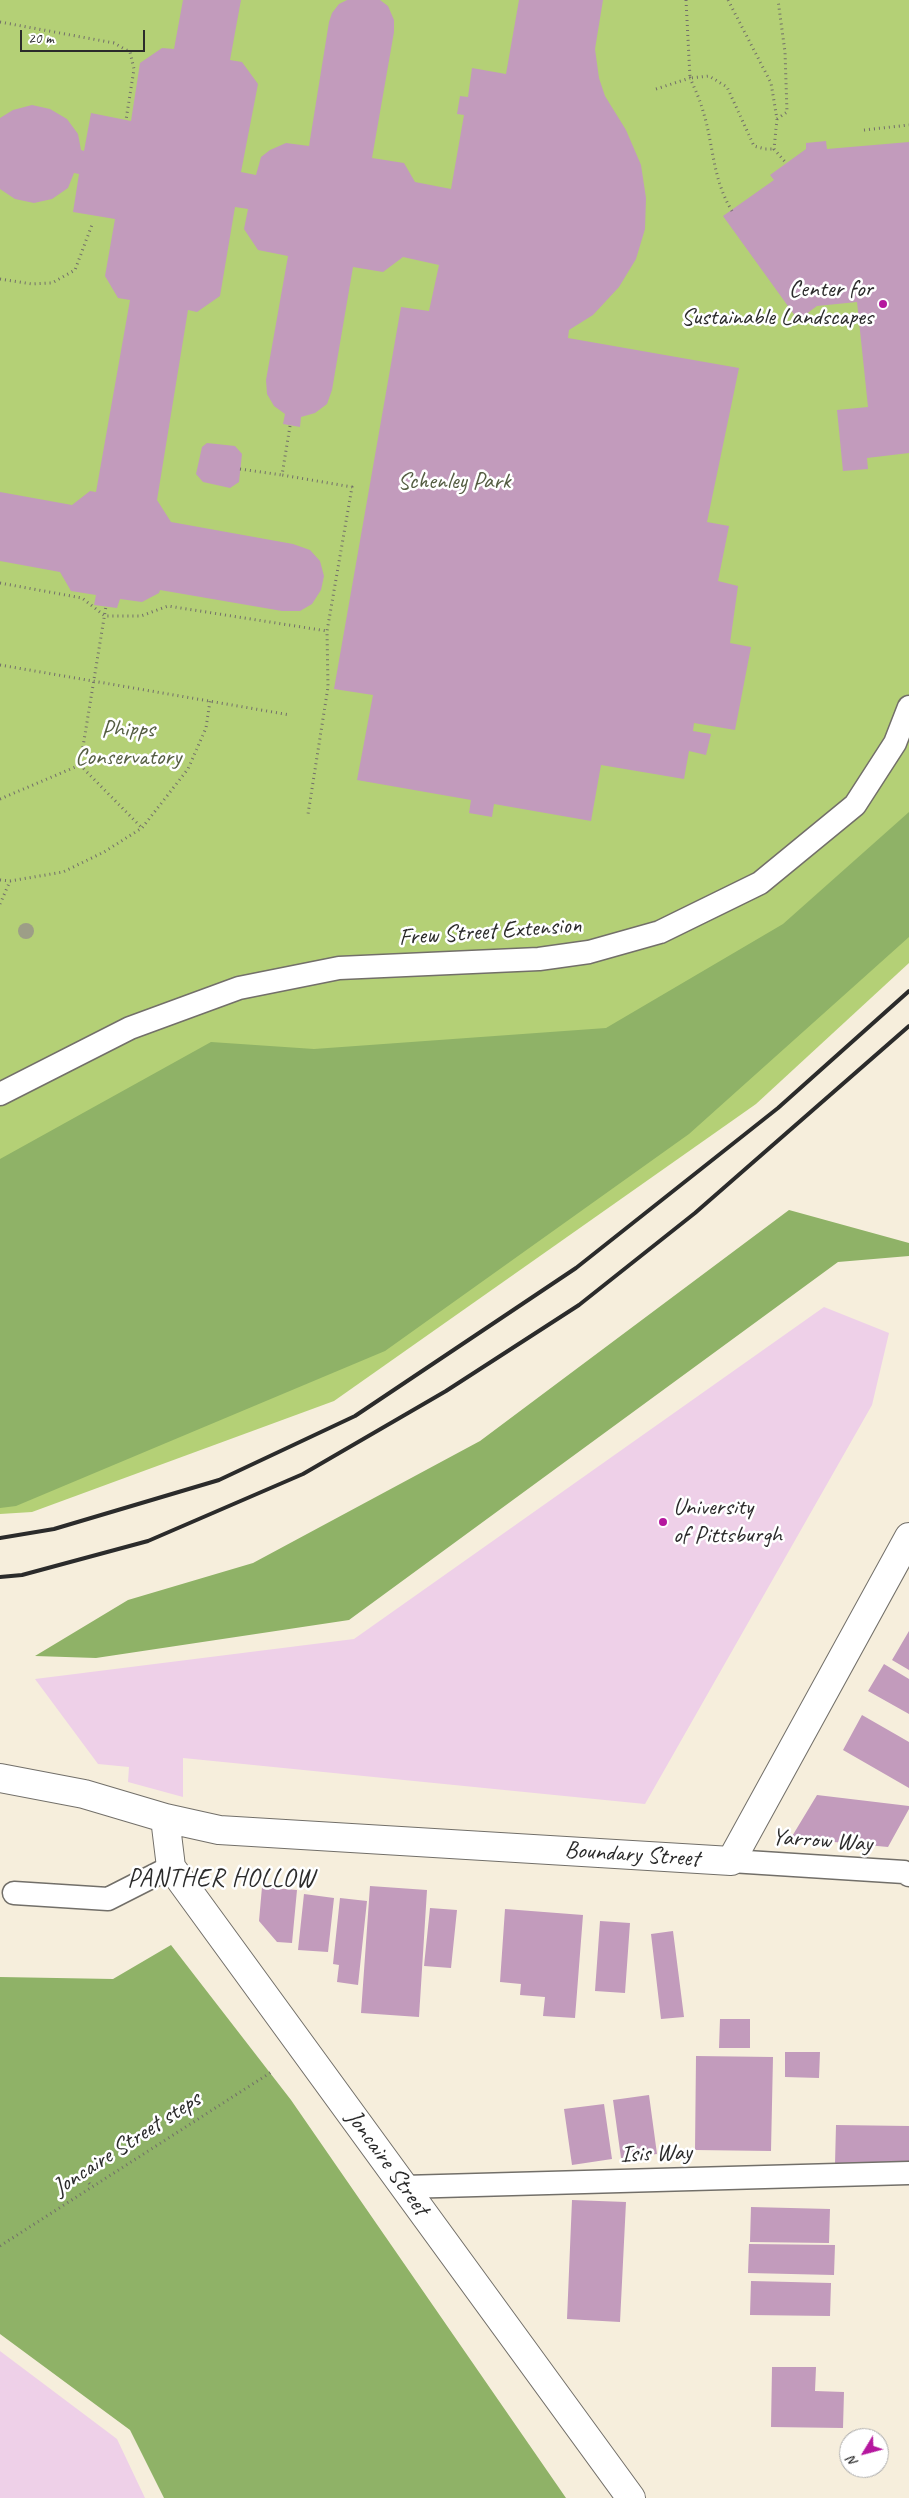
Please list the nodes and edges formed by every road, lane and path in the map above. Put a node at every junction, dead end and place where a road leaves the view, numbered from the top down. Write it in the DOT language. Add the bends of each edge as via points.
graph roads {
  1 [pos="686,0"];
  2 [pos="728,0"];
  3 [pos="778,0"];
  4 [pos="0,22"];
  5 [pos="690,78"];
  6 [pos="656,89"];
  7 [pos="777,119"];
  8 [pos="126,120"];
  9 [pos="909,125"];
  10 [pos="864,130"];
  11 [pos="774,149"];
  12 [pos="787,164"];
  13 [pos="732,211"];
  14 [pos="93,222"];
  15 [pos="0,278"];
  16 [pos="290,426"];
  17 [pos="240,468"];
  18 [pos="282,475"];
  19 [pos="0,583"];
  20 [pos="106,606"];
  21 [pos="105,616"];
  22 [pos="326,632"];
  23 [pos="0,665"];
  24 [pos="95,681"];
  25 [pos="210,701"];
  26 [pos="909,707"];
  27 [pos="290,715"];
  28 [pos="80,765"];
  29 [pos="0,799"];
  30 [pos="308,814"];
  31 [pos="142,828"];
  32 [pos="0,880"];
  33 [pos="10,881"];
  34 [pos="0,904"];
  35 [pos="0,1094"];
  36 [pos="908,1541"];
  37 [pos="0,1778"];
  38 [pos="164,1818"];
  39 [pos="731,1861"];
  40 [pos="171,1867"];
  41 [pos="909,1875"];
  42 [pos="14,1893"];
  43 [pos="273,2071"];
  44 [pos="80,2171"];
  45 [pos="909,2173"];
  46 [pos="92,2187"];
  47 [pos="404,2187"];
  48 [pos="0,2246"];
  49 [pos="631,2498"];
  1 -- 5 [label="path"];
  2 -- 7 [label="path" via="771,83"];
  3 -- 7 [label="path" via="785,52 787,112"];
  4 -- 8 [label="path" via="114,43 130,52 134,69"];
  5 -- 6 [label="path"];
  5 -- 11 [label="path" via="709,76 727,86 754,146"];
  5 -- 13 [label="path" via="704,111 714,168"];
  7 -- 11 [label="path"];
  9 -- 10 [label="path"];
  11 -- 12 [label="path"];
  14 -- 15 [label="path" via="75,270 52,283 32,284"];
  16 -- 18 [label="path"];
  17 -- 18 [label="path"];
  18 -- 22 [label="path" via="352,487"];
  19 -- 21 [label="path" via="82,598"];
  20 -- 21 [label="path"];
  21 -- 22 [label="path" via="141,616 168,606"];
  21 -- 24 [label="path"];
  22 -- 30 [label="path" via="328,687"];
  23 -- 24 [label="path"];
  24 -- 25 [label="path"];
  24 -- 28 [label="path"];
  25 -- 27 [label="path"];
  25 -- 31 [label="path" via="206,728 188,769"];
  26 -- 35 [label="lane, Frew Street Extension" via="895,743 855,805 760,883 660,932 588,952 539,959 339,968 239,988 130,1028"];
  28 -- 29 [label="path"];
  28 -- 31 [label="path"];
  31 -- 33 [label="path" via="63,872"];
  32 -- 33 [label="path"];
  33 -- 34 [label="path"];
  36 -- 39 [label="street, Boundary Street"];
  37 -- 38 [label="street, Boundary Street" via="84,1794"];
  38 -- 39 [label="street, Boundary Street" via="219,1830"];
  38 -- 40 [label="street, Joncaire Street"];
  39 -- 41 [label="lane, Yarrow Way" via="904,1872"];
  40 -- 42 [label="lane" via="108,1899"];
  40 -- 47 [label="street, Joncaire Street"];
  43 -- 46 [label="path, Joncaire Street steps"];
  44 -- 46 [label="path"];
  45 -- 47 [label="lane, Isis Way"];
  46 -- 48 [label="path, Joncaire Street steps"];
  47 -- 49 [label="street, Joncaire Street"];
}
